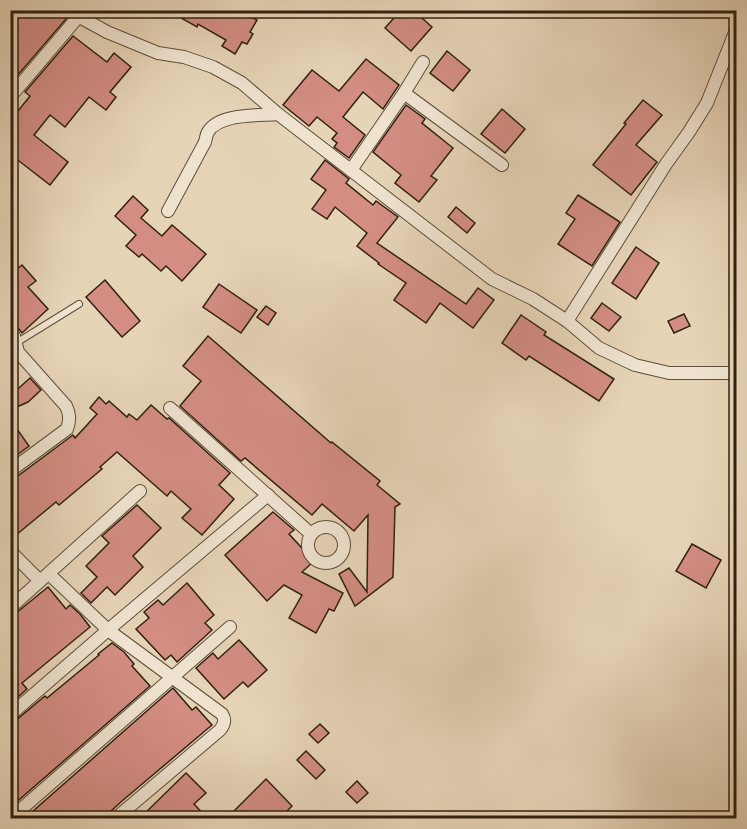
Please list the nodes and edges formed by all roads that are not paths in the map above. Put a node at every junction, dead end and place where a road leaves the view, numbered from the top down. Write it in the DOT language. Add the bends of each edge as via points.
graph roads {
  1 [pos="73,14"];
  2 [pos="736,30"];
  3 [pos="423,62"];
  4 [pos="404,93"];
  5 [pos="10,97"];
  6 [pos="278,114"];
  7 [pos="502,165"];
  8 [pos="351,170"];
  9 [pos="168,211"];
  10 [pos="79,304"];
  11 [pos="567,321"];
  12 [pos="14,347"];
  13 [pos="736,373"];
  14 [pos="170,408"];
  15 [pos="10,471"];
  16 [pos="140,491"];
  17 [pos="268,495"];
  18 [pos="311,534"];
  19 [pos="10,551"];
  20 [pos="45,577"];
  21 [pos="10,608"];
  22 [pos="230,627"];
  23 [pos="108,630"];
  24 [pos="171,678"];
  25 [pos="10,715"];
  26 [pos="11,819"];
  27 [pos="116,819"];
  1 -- 5 [label="street"];
  1 -- 6 [label="street" via="158,53 213,67 242,83"];
  2 -- 11 [label="street" via="707,103"];
  3 -- 4 [label="street"];
  4 -- 7 [label="street"];
  4 -- 8 [label="street"];
  6 -- 8 [label="street"];
  6 -- 9 [label="street" via="229,118 218,123 209,131"];
  8 -- 11 [label="street" via="492,279"];
  10 -- 12 [label="lane"];
  11 -- 13 [label="street" via="599,348 635,364 669,373"];
  12 -- 15 [label="street" via="66,405 70,419 67,429"];
  14 -- 17 [label="street"];
  16 -- 20 [label="street"];
  17 -- 18 [label="street"];
  17 -- 23 [label="street"];
  19 -- 20 [label="street"];
  20 -- 21 [label="street"];
  20 -- 23 [label="street"];
  22 -- 24 [label="street"];
  23 -- 24 [label="street"];
  23 -- 25 [label="street"];
  24 -- 26 [label="street"];
  24 -- 27 [label="street" via="222,714 223,726"];
}
